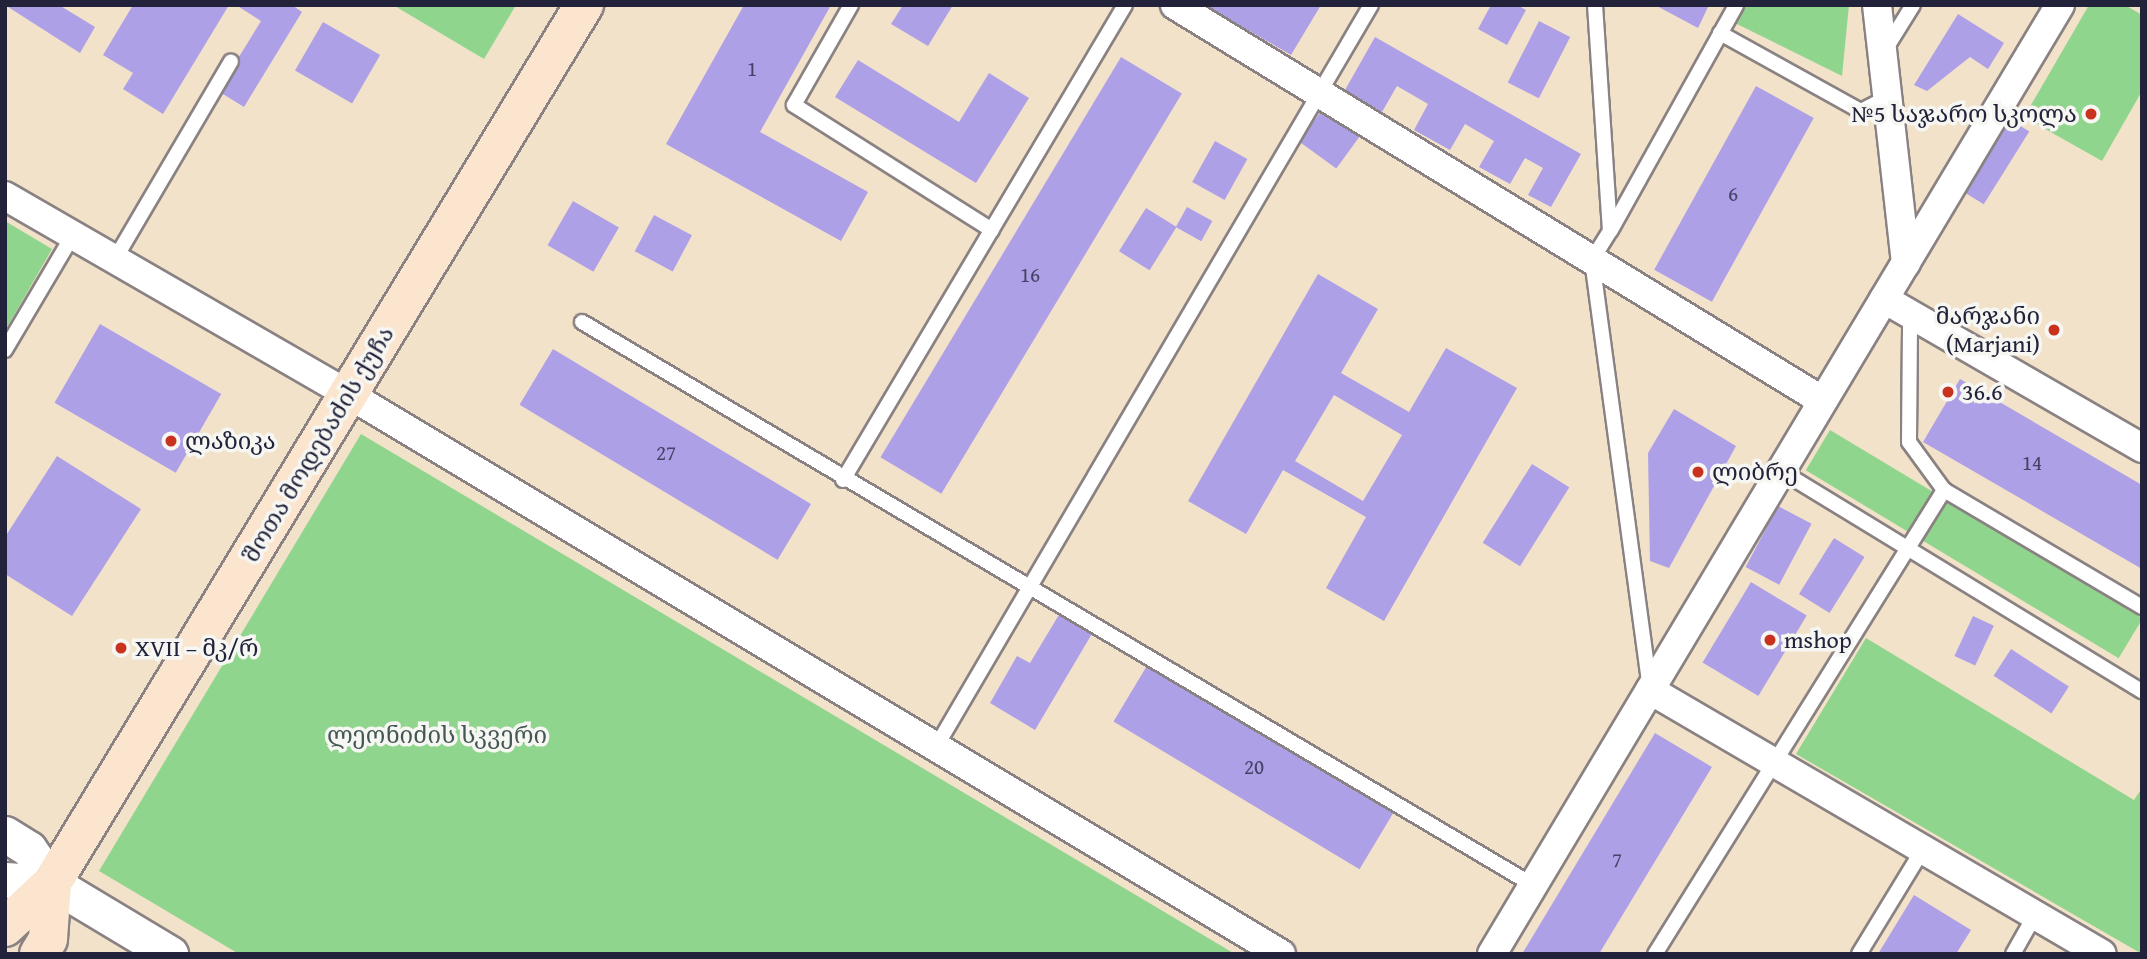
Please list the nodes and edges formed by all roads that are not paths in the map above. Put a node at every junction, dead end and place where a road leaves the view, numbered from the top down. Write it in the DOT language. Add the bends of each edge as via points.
graph roads {
  1 [pos="584,5"];
  2 [pos="851,5"];
  3 [pos="1125,5"];
  4 [pos="1175,5"];
  5 [pos="1371,5"];
  6 [pos="1595,5"];
  7 [pos="1736,5"];
  8 [pos="1877,5"];
  9 [pos="1913,5"];
  10 [pos="2060,5"];
  11 [pos="1720,33"];
  12 [pos="1882,54"];
  13 [pos="231,61"];
  14 [pos="1319,93"];
  15 [pos="1887,98"];
  16 [pos="5,195"];
  17 [pos="992,230"];
  18 [pos="1610,231"];
  19 [pos="73,235"];
  20 [pos="115,259"];
  21 [pos="1592,260"];
  22 [pos="1906,263"];
  23 [pos="1884,299"];
  24 [pos="1910,315"];
  25 [pos="582,322"];
  26 [pos="5,350"];
  27 [pos="348,394"];
  28 [pos="1823,401"];
  29 [pos="2142,448"];
  30 [pos="1781,471"];
  31 [pos="843,480"];
  32 [pos="1944,490"];
  33 [pos="1907,547"];
  34 [pos="1030,588"];
  35 [pos="2142,607"];
  36 [pos="1650,690"];
  37 [pos="2142,691"];
  38 [pos="936,747"];
  39 [pos="1774,762"];
  40 [pos="5,834"];
  41 [pos="1923,849"];
  42 [pos="5,880"];
  43 [pos="52,883"];
  44 [pos="1533,886"];
  45 [pos="2035,915"];
  46 [pos="8,920"];
  47 [pos="39,954"];
  48 [pos="170,954"];
  49 [pos="1281,954"];
  50 [pos="1492,954"];
  51 [pos="1655,954"];
  52 [pos="1859,954"];
  53 [pos="2012,954"];
  54 [pos="2102,954"];
  1 -- 27 [label="main road, შოთა მოდებაძის ქუჩა"];
  2 -- 17 [label="lane" via="794,105"];
  3 -- 17 [label="lane"];
  4 -- 14 [label="street"];
  5 -- 14 [label="lane"];
  6 -- 18 [label="lane"];
  7 -- 11 [label="lane"];
  8 -- 12 [label="street"];
  9 -- 12 [label="lane"];
  10 -- 22 [label="street"];
  11 -- 15 [label="lane" via="1861,111"];
  11 -- 18 [label="lane"];
  12 -- 15 [label="street"];
  13 -- 20 [label="lane"];
  14 -- 21 [label="street"];
  14 -- 34 [label="lane"];
  15 -- 22 [label="street"];
  16 -- 19 [label="street"];
  17 -- 31 [label="lane"];
  18 -- 21 [label="lane"];
  19 -- 20 [label="street"];
  19 -- 26 [label="lane"];
  20 -- 27 [label="street"];
  21 -- 28 [label="street"];
  21 -- 36 [label="lane"];
  22 -- 23 [label="street"];
  23 -- 24 [label="street"];
  23 -- 28 [label="street"];
  24 -- 29 [label="street"];
  24 -- 32 [label="lane" via="1909,442"];
  25 -- 31 [label="lane"];
  27 -- 38 [label="street"];
  27 -- 43 [label="main road, შოთა მოდებაძის ქუჩა"];
  28 -- 30 [label="street"];
  30 -- 33 [label="lane"];
  30 -- 36 [label="street"];
  31 -- 34 [label="lane"];
  32 -- 33 [label="lane"];
  32 -- 35 [label="lane"];
  33 -- 37 [label="lane"];
  33 -- 39 [label="lane"];
  34 -- 38 [label="lane"];
  34 -- 44 [label="lane"];
  36 -- 39 [label="street"];
  36 -- 44 [label="street"];
  38 -- 49 [label="street"];
  39 -- 41 [label="street"];
  39 -- 51 [label="lane"];
  40 -- 43 [label="street" via="29,849"];
  41 -- 45 [label="street"];
  41 -- 52 [label="lane"];
  42 -- 43 [label="street"];
  43 -- 46 [label="main road"];
  43 -- 47 [label="main road" via="48,939"];
  43 -- 48 [label="street"];
  44 -- 50 [label="street"];
  45 -- 53 [label="lane"];
  45 -- 54 [label="street"];
}
